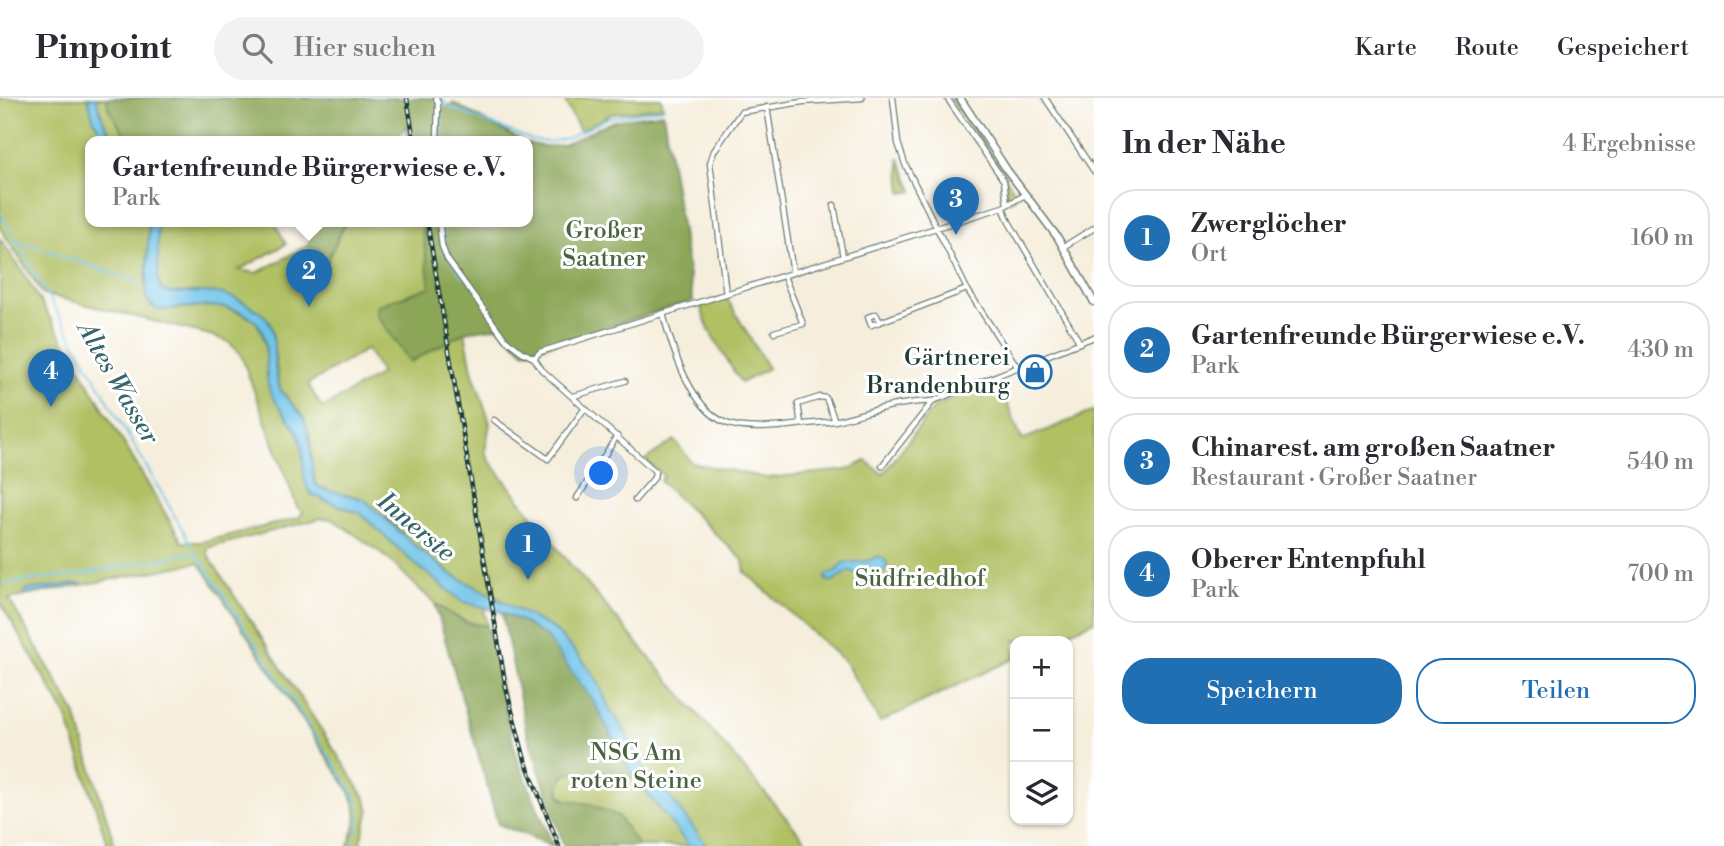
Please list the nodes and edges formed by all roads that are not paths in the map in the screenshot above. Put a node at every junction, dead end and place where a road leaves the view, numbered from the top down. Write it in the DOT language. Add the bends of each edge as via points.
graph roads {
  1 [pos="436,98"];
  2 [pos="862,98"];
  3 [pos="893,98"];
  4 [pos="947,98"];
  5 [pos="960,98"];
  6 [pos="1045,98"];
  7 [pos="802,100"];
  8 [pos="767,107"];
  9 [pos="437,136"];
  10 [pos="1094,171"];
  11 [pos="1025,195"];
  12 [pos="834,205"];
  13 [pos="1005,206"];
  14 [pos="440,227"];
  15 [pos="938,228"];
  16 [pos="1094,228"];
  17 [pos="1063,247"];
  18 [pos="843,257"];
  19 [pos="793,273"];
  20 [pos="784,276"];
  21 [pos="967,289"];
  22 [pos="726,294"];
  23 [pos="1094,302"];
  24 [pos="663,314"];
  25 [pos="880,322"];
  26 [pos="775,332"];
  27 [pos="1094,337"];
  28 [pos="1080,343"];
  29 [pos="534,358"];
  30 [pos="1017,368"];
  31 [pos="625,381"];
  32 [pos="573,397"];
  33 [pos="933,401"];
  34 [pos="585,408"];
  35 [pos="494,420"];
  36 [pos="835,421"];
  37 [pos="801,424"];
  38 [pos="617,436"];
  39 [pos="882,466"];
  40 [pos="577,498"];
  41 [pos="635,500"];
  1 -- 9 [label="street"];
  2 -- 7 [label="street"];
  3 -- 15 [label="street" via="905,164"];
  4 -- 13 [label="street" via="1004,181"];
  5 -- 11 [label="main road"];
  6 -- 10 [label="street"];
  7 -- 8 [label="street"];
  8 -- 19 [label="street"];
  8 -- 22 [label="street" via="741,112 710,163"];
  11 -- 13 [label="street"];
  11 -- 17 [label="main road"];
  12 -- 18 [label="street"];
  13 -- 15 [label="street"];
  13 -- 28 [label="street" via="1009,222"];
  14 -- 29 [label="street" via="444,253 463,282 505,339"];
  15 -- 18 [label="street"];
  15 -- 21 [label="street"];
  16 -- 17 [label="street"];
  17 -- 23 [label="main road"];
  18 -- 19 [label="street"];
  19 -- 20 [label="street"];
  20 -- 22 [label="street"];
  20 -- 26 [label="street" via="803,324"];
  21 -- 25 [label="street"];
  21 -- 30 [label="street"];
  22 -- 24 [label="street"];
  24 -- 29 [label="street" via="540,352"];
  24 -- 37 [label="street" via="680,366 714,416 733,425"];
  27 -- 28 [label="street"];
  28 -- 30 [label="street"];
  29 -- 32 [label="street"];
  30 -- 33 [label="street"];
  31 -- 32 [label="street"];
  32 -- 34 [label="street"];
  33 -- 36 [label="street" via="905,402"];
  33 -- 39 [label="street"];
  34 -- 35 [label="street" via="548,459"];
  34 -- 38 [label="street"];
  36 -- 37 [label="street"];
  36 -- 37 [label="street" via="830,402 820,397 798,404"];
  38 -- 40 [label="street"];
  38 -- 41 [label="street" via="655,471"];
}
